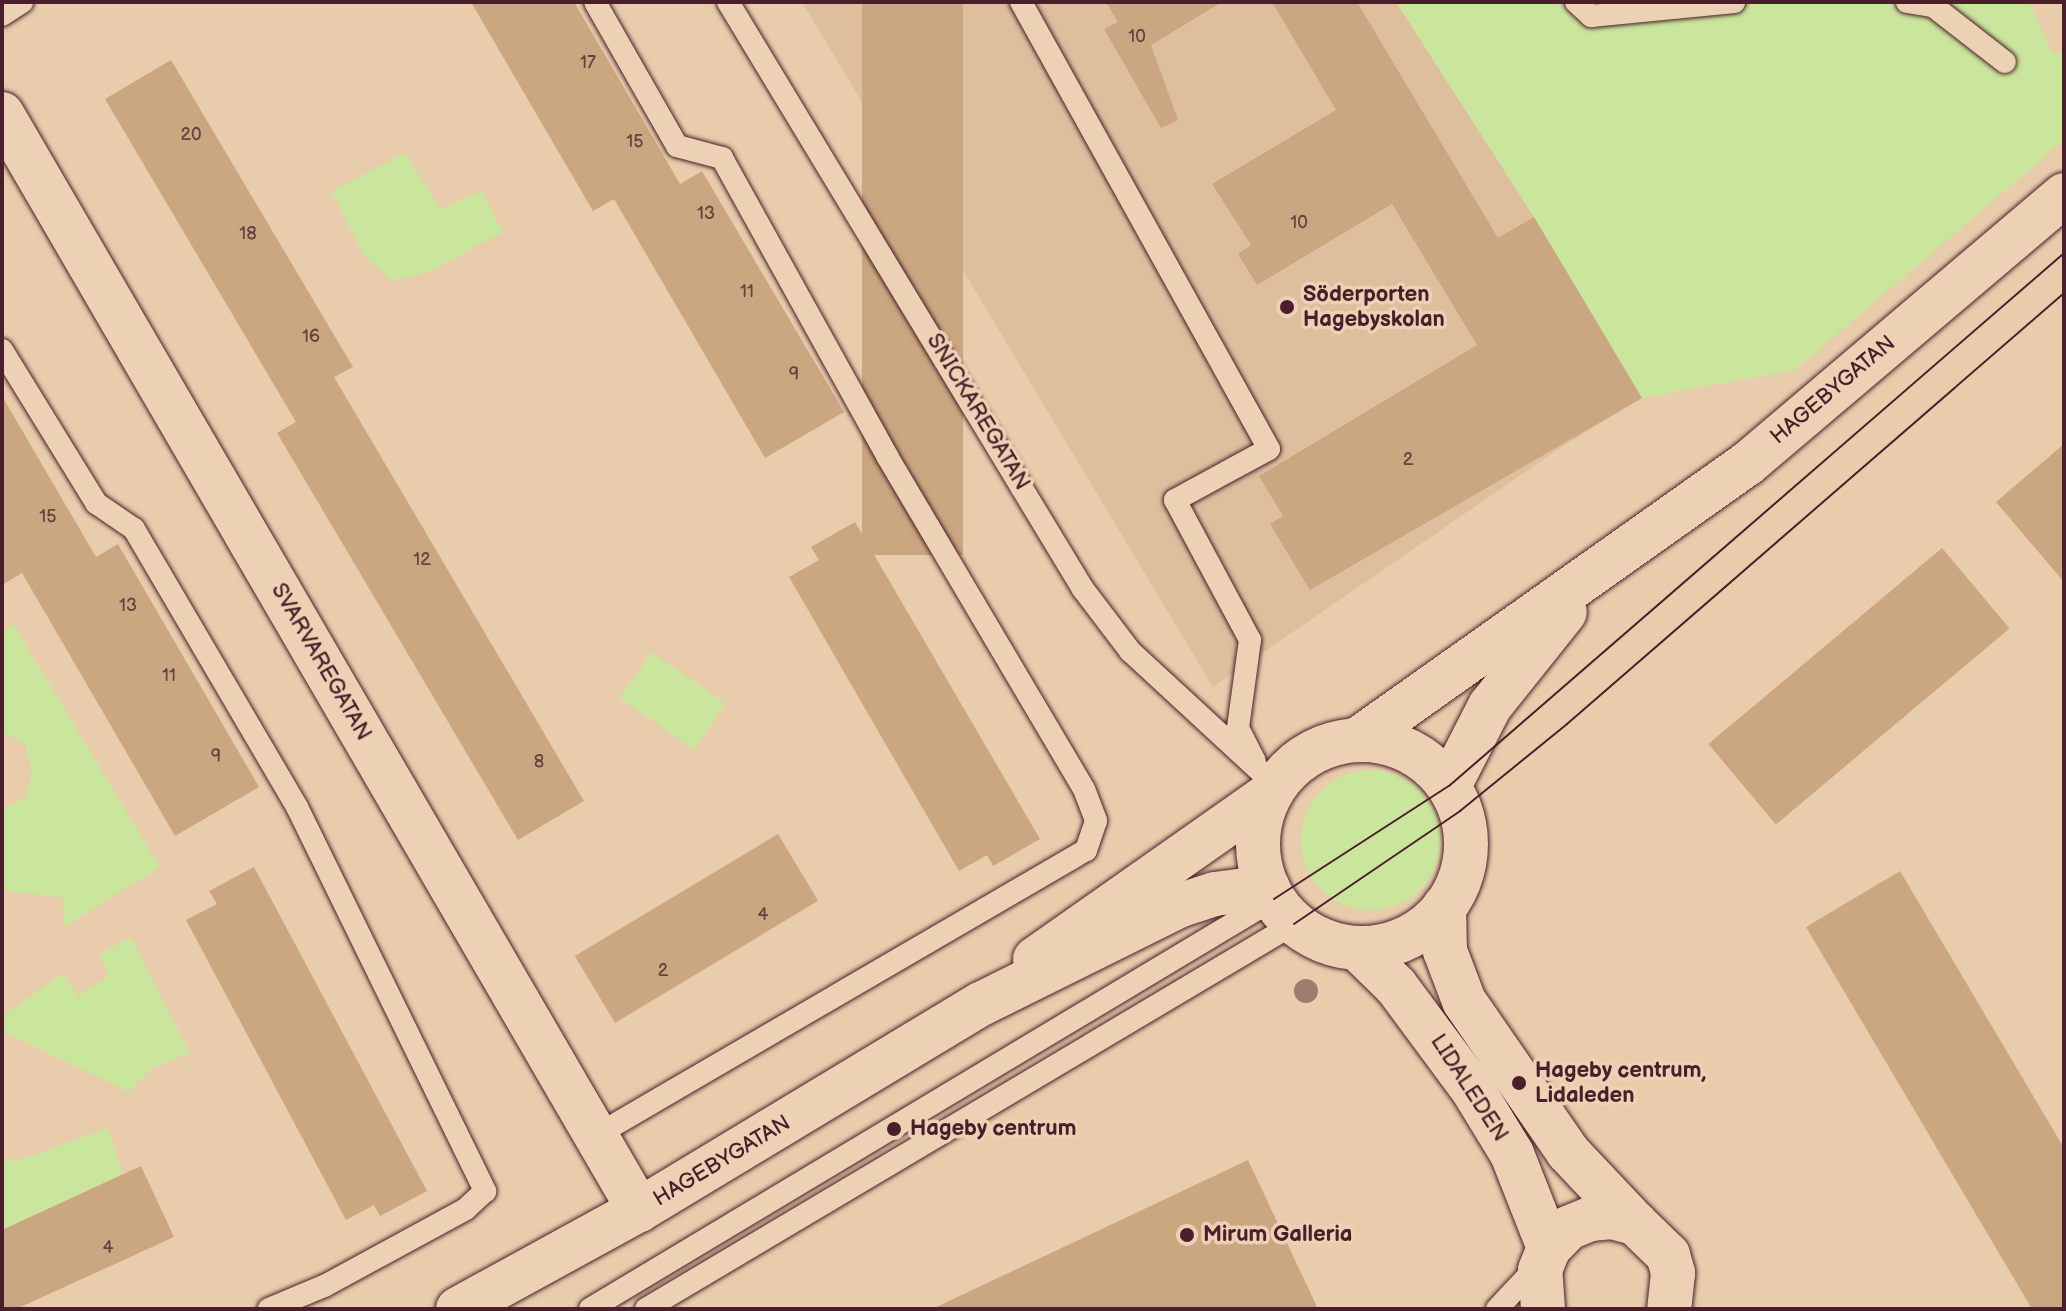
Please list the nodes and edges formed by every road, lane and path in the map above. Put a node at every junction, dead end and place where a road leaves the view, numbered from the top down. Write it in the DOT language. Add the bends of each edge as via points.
graph roads {
  1 [pos="22,2"];
  2 [pos="595,2"];
  3 [pos="728,2"];
  4 [pos="1021,2"];
  5 [pos="1576,2"];
  6 [pos="1734,2"];
  7 [pos="1907,2"];
  8 [pos="2,15"];
  9 [pos="2005,62"];
  10 [pos="2,114"];
  11 [pos="2064,195"];
  12 [pos="2,350"];
  13 [pos="1594,576"];
  14 [pos="1357,740"];
  15 [pos="1269,784"];
  16 [pos="1449,786"];
  17 [pos="1278,904"];
  18 [pos="1444,907"];
  19 [pos="1357,948"];
  20 [pos="981,1004"];
  21 [pos="595,1136"];
  22 [pos="639,1210"];
  23 [pos="1635,1223"];
  24 [pos="1546,1254"];
  25 [pos="1673,1305"];
  26 [pos="269,1309"];
  27 [pos="458,1309"];
  28 [pos="590,1309"];
  29 [pos="646,1309"];
  30 [pos="1497,1309"];
  31 [pos="1543,1309"];
  1 -- 8 [label="lane"];
  2 -- 21 [label="lane" via="677,146 722,158 887,456 1084,789 1096,821 1086,850"];
  3 -- 15 [label="lane, SNICKAREGATAN" via="1083,589 1130,651"];
  4 -- 15 [label="lane" via="1269,449 1175,500 1250,640 1238,728"];
  5 -- 6 [label="lane" via="1591,16"];
  7 -- 9 [label="lane" via="1933,6"];
  10 -- 21 [label="street, SVARVAREGATAN"];
  11 -- 13 [label="street, HAGEBYGATAN" via="1747,464"];
  12 -- 26 [label="lane" via="96,503 134,529 297,807 485,1191 440,1223 324,1286"];
  13 -- 14 [label="street, HAGEBYGATAN"];
  13 -- 16 [label="street, HAGEBYGATAN" via="1490,706"];
  14 -- 15 [label="street" via="1313,752"];
  14 -- 16 [label="street" via="1393,745 1426,761"];
  15 -- 17 [label="street" via="1258,840"];
  15 -- 20 [label="street, HAGEBYGATAN" via="1071,929"];
  16 -- 18 [label="street" via="1466,846 1460,878"];
  17 -- 19 [label="street" via="1324,941"];
  17 -- 20 [label="street, HAGEBYGATAN" via="1215,894 1178,906"];
  17 -- 28 [label="lane"];
  17 -- 29 [label="lane"];
  18 -- 19 [label="street" via="1421,930 1393,944"];
  18 -- 23 [label="street, LIDALEDEN" via="1445,951 1464,1001 1568,1152"];
  19 -- 24 [label="street, LIDALEDEN" via="1412,1004 1473,1090 1512,1154"];
  20 -- 22 [label="street, HAGEBYGATAN"];
  21 -- 22 [label="street, SVARVAREGATAN"];
  22 -- 27 [label="street, HAGEBYGATAN"];
  23 -- 24 [label="street" via="1590,1219 1568,1228"];
  23 -- 25 [label="street, LIDALEDEN" via="1668,1255"];
  24 -- 30 [label="lane"];
  24 -- 31 [label="street" via="1538,1293"];
}
